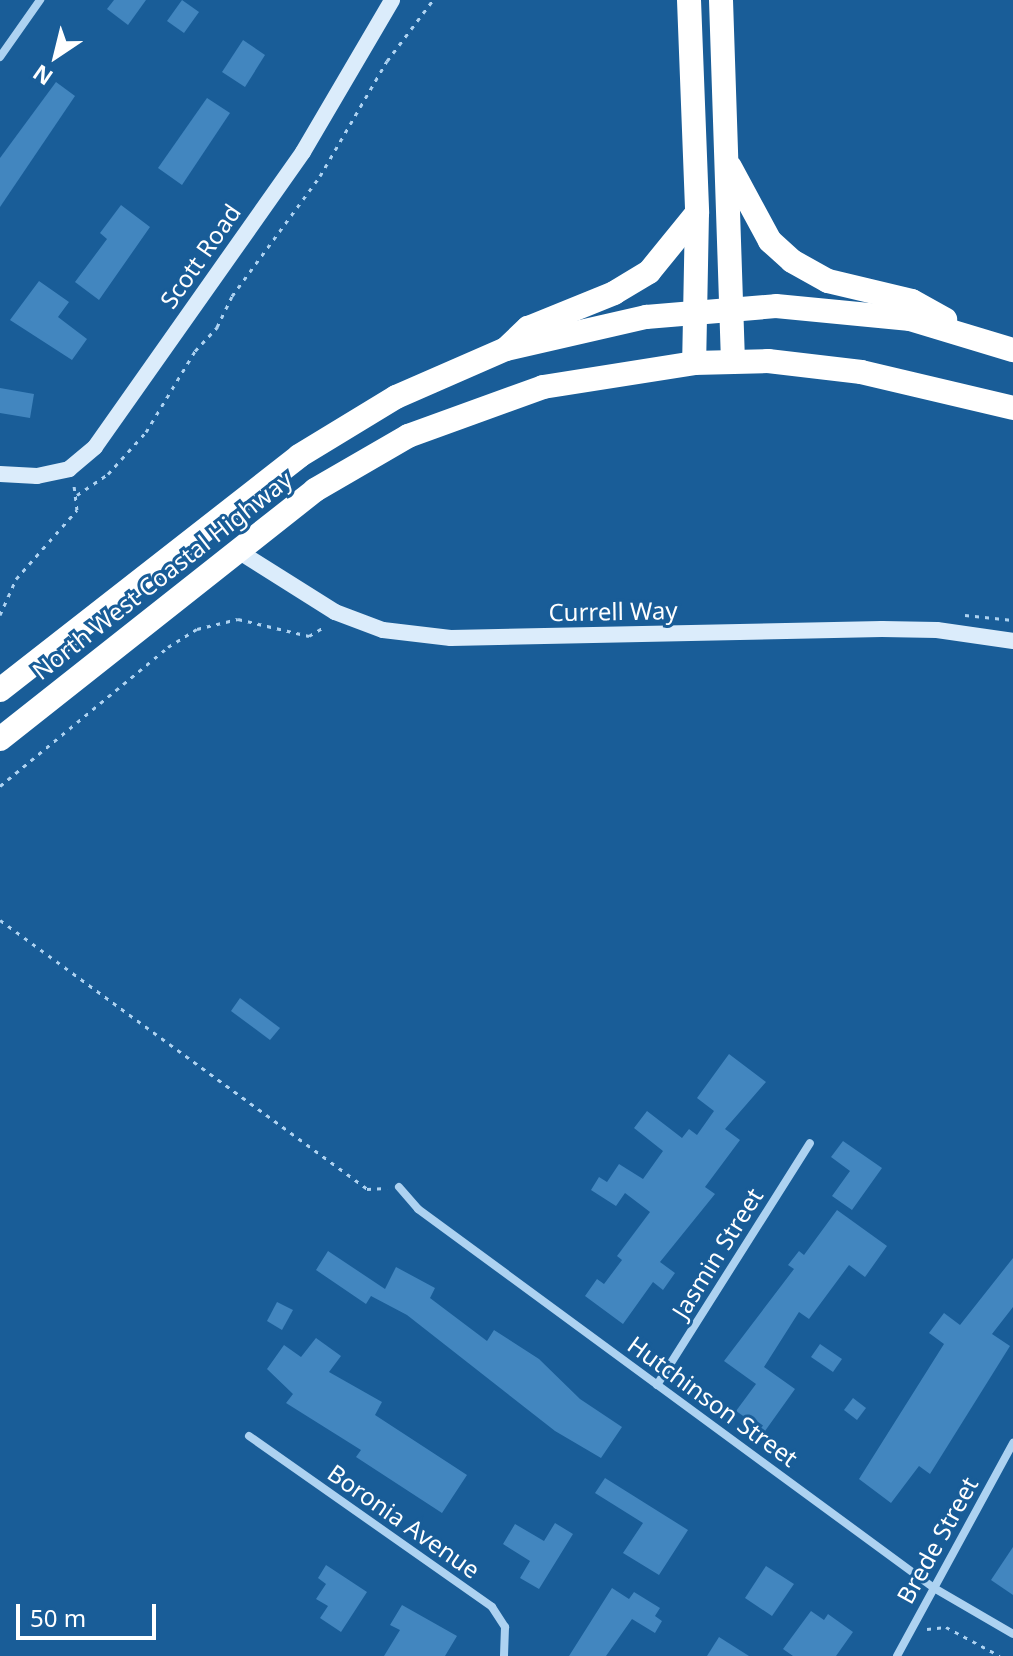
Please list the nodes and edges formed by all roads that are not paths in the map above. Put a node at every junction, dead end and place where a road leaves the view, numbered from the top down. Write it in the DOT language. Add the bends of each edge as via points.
graph roads {
  1 [pos="40,0"];
  2 [pos="392,0"];
  3 [pos="689,0"];
  4 [pos="721,0"];
  5 [pos="0,57"];
  6 [pos="727,161"];
  7 [pos="697,213"];
  8 [pos="731,309"];
  9 [pos="694,311"];
  10 [pos="974,335"];
  11 [pos="506,349"];
  12 [pos="1013,350"];
  13 [pos="733,361"];
  14 [pos="694,363"];
  15 [pos="1013,408"];
  16 [pos="0,474"];
  17 [pos="235,549"];
  18 [pos="1013,641"];
  19 [pos="0,690"];
  20 [pos="0,739"];
  21 [pos="810,1143"];
  22 [pos="399,1187"];
  23 [pos="657,1385"];
  24 [pos="249,1436"];
  25 [pos="1013,1443"];
  26 [pos="934,1588"];
  27 [pos="1013,1634"];
  28 [pos="504,1656"];
  29 [pos="897,1656"];
  1 -- 5 [label="street"];
  2 -- 16 [label="street, Scott Road" via="303,152 95,447 69,469 37,476"];
  3 -- 7 [label="highway"];
  4 -- 6 [label="highway"];
  6 -- 8 [label="highway"];
  6 -- 10 [label="highway" via="770,241 792,261 828,281 912,301"];
  7 -- 9 [label="highway"];
  7 -- 11 [label="highway" via="649,272 614,293 528,328"];
  8 -- 9 [label="highway, North West Coastal Highway"];
  8 -- 10 [label="highway, North West Coastal Highway" via="850,310"];
  8 -- 13 [label="highway"];
  9 -- 11 [label="highway, North West Coastal Highway"];
  9 -- 14 [label="highway"];
  10 -- 12 [label="highway, North West Coastal Highway"];
  11 -- 19 [label="highway, North West Coastal Highway" via="396,397 299,456"];
  13 -- 14 [label="highway, North West Coastal Highway"];
  13 -- 15 [label="highway, North West Coastal Highway" via="861,372"];
  14 -- 17 [label="highway, North West Coastal Highway" via="543,387 408,436 315,490"];
  17 -- 18 [label="street, Currell Way" via="335,612 383,630 451,638 882,629 937,630"];
  17 -- 20 [label="highway, North West Coastal Highway"];
  21 -- 23 [label="street, Jasmin Street"];
  22 -- 23 [label="street, Hutchinson Street" via="418,1209"];
  23 -- 26 [label="street, Hutchinson Street"];
  24 -- 28 [label="street, Boronia Avenue" via="492,1607 505,1627"];
  25 -- 26 [label="street, Brede Street"];
  26 -- 27 [label="street, Hutchinson Street"];
  26 -- 29 [label="street, Brede Street"];
}
